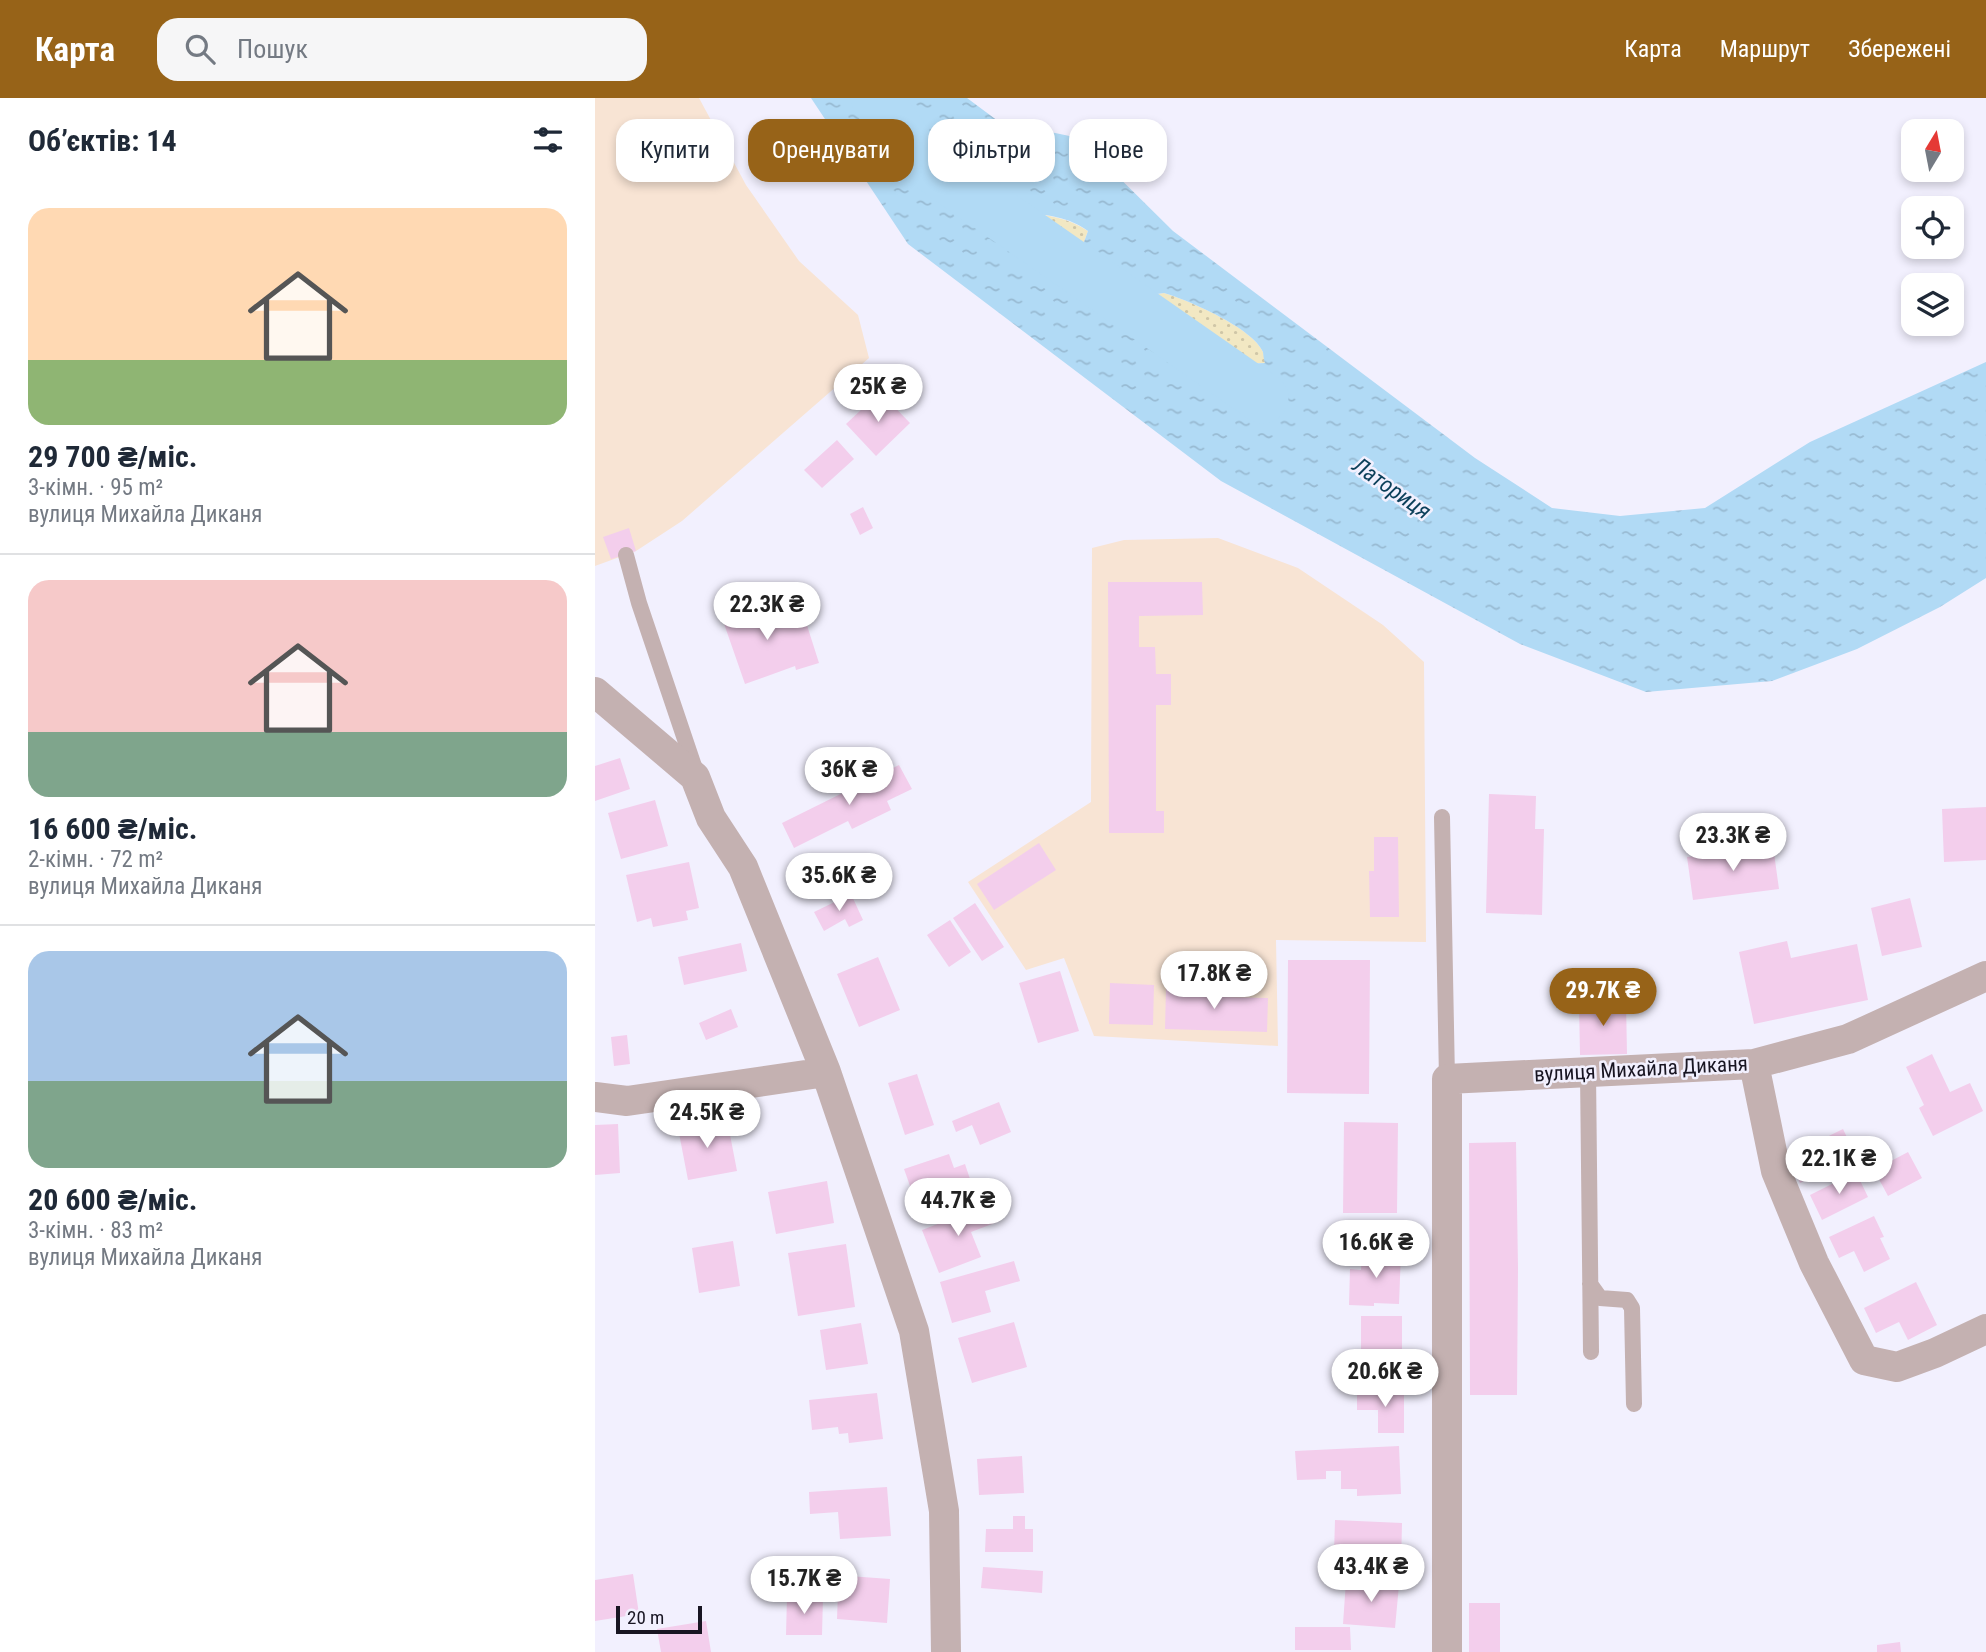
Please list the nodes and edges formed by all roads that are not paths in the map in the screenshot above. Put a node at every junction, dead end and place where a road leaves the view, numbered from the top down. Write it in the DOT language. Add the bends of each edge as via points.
graph roads {
  1 [pos="626,555"];
  2 [pos="595,692"];
  3 [pos="1443,817"];
  4 [pos="711,818"];
  5 [pos="1986,976"];
  6 [pos="1753,1064"];
  7 [pos="826,1072"];
  8 [pos="1588,1072"];
  9 [pos="1447,1079"];
  10 [pos="595,1097"];
  11 [pos="1590,1284"];
  12 [pos="1986,1329"];
  13 [pos="1591,1352"];
  14 [pos="1634,1404"];
  15 [pos="946,1652"];
  16 [pos="1447,1652"];
  1 -- 4 [label="lane"];
  2 -- 4 [label="street" via="695,777"];
  3 -- 9 [label="lane"];
  4 -- 7 [label="street" via="743,867"];
  5 -- 6 [label="street, вулиця Михайла Диканя" via="1848,1039"];
  6 -- 8 [label="street, вулиця Михайла Диканя"];
  6 -- 12 [label="street" via="1776,1171 1814,1263 1864,1360 1897,1367"];
  7 -- 10 [label="street" via="627,1101"];
  7 -- 15 [label="street" via="913,1331 944,1511"];
  8 -- 9 [label="street, вулиця Михайла Диканя"];
  8 -- 11 [label="lane"];
  9 -- 16 [label="street"];
  11 -- 13 [label="lane"];
  11 -- 14 [label="lane" via="1600,1298 1626,1300 1632,1308"];
}
